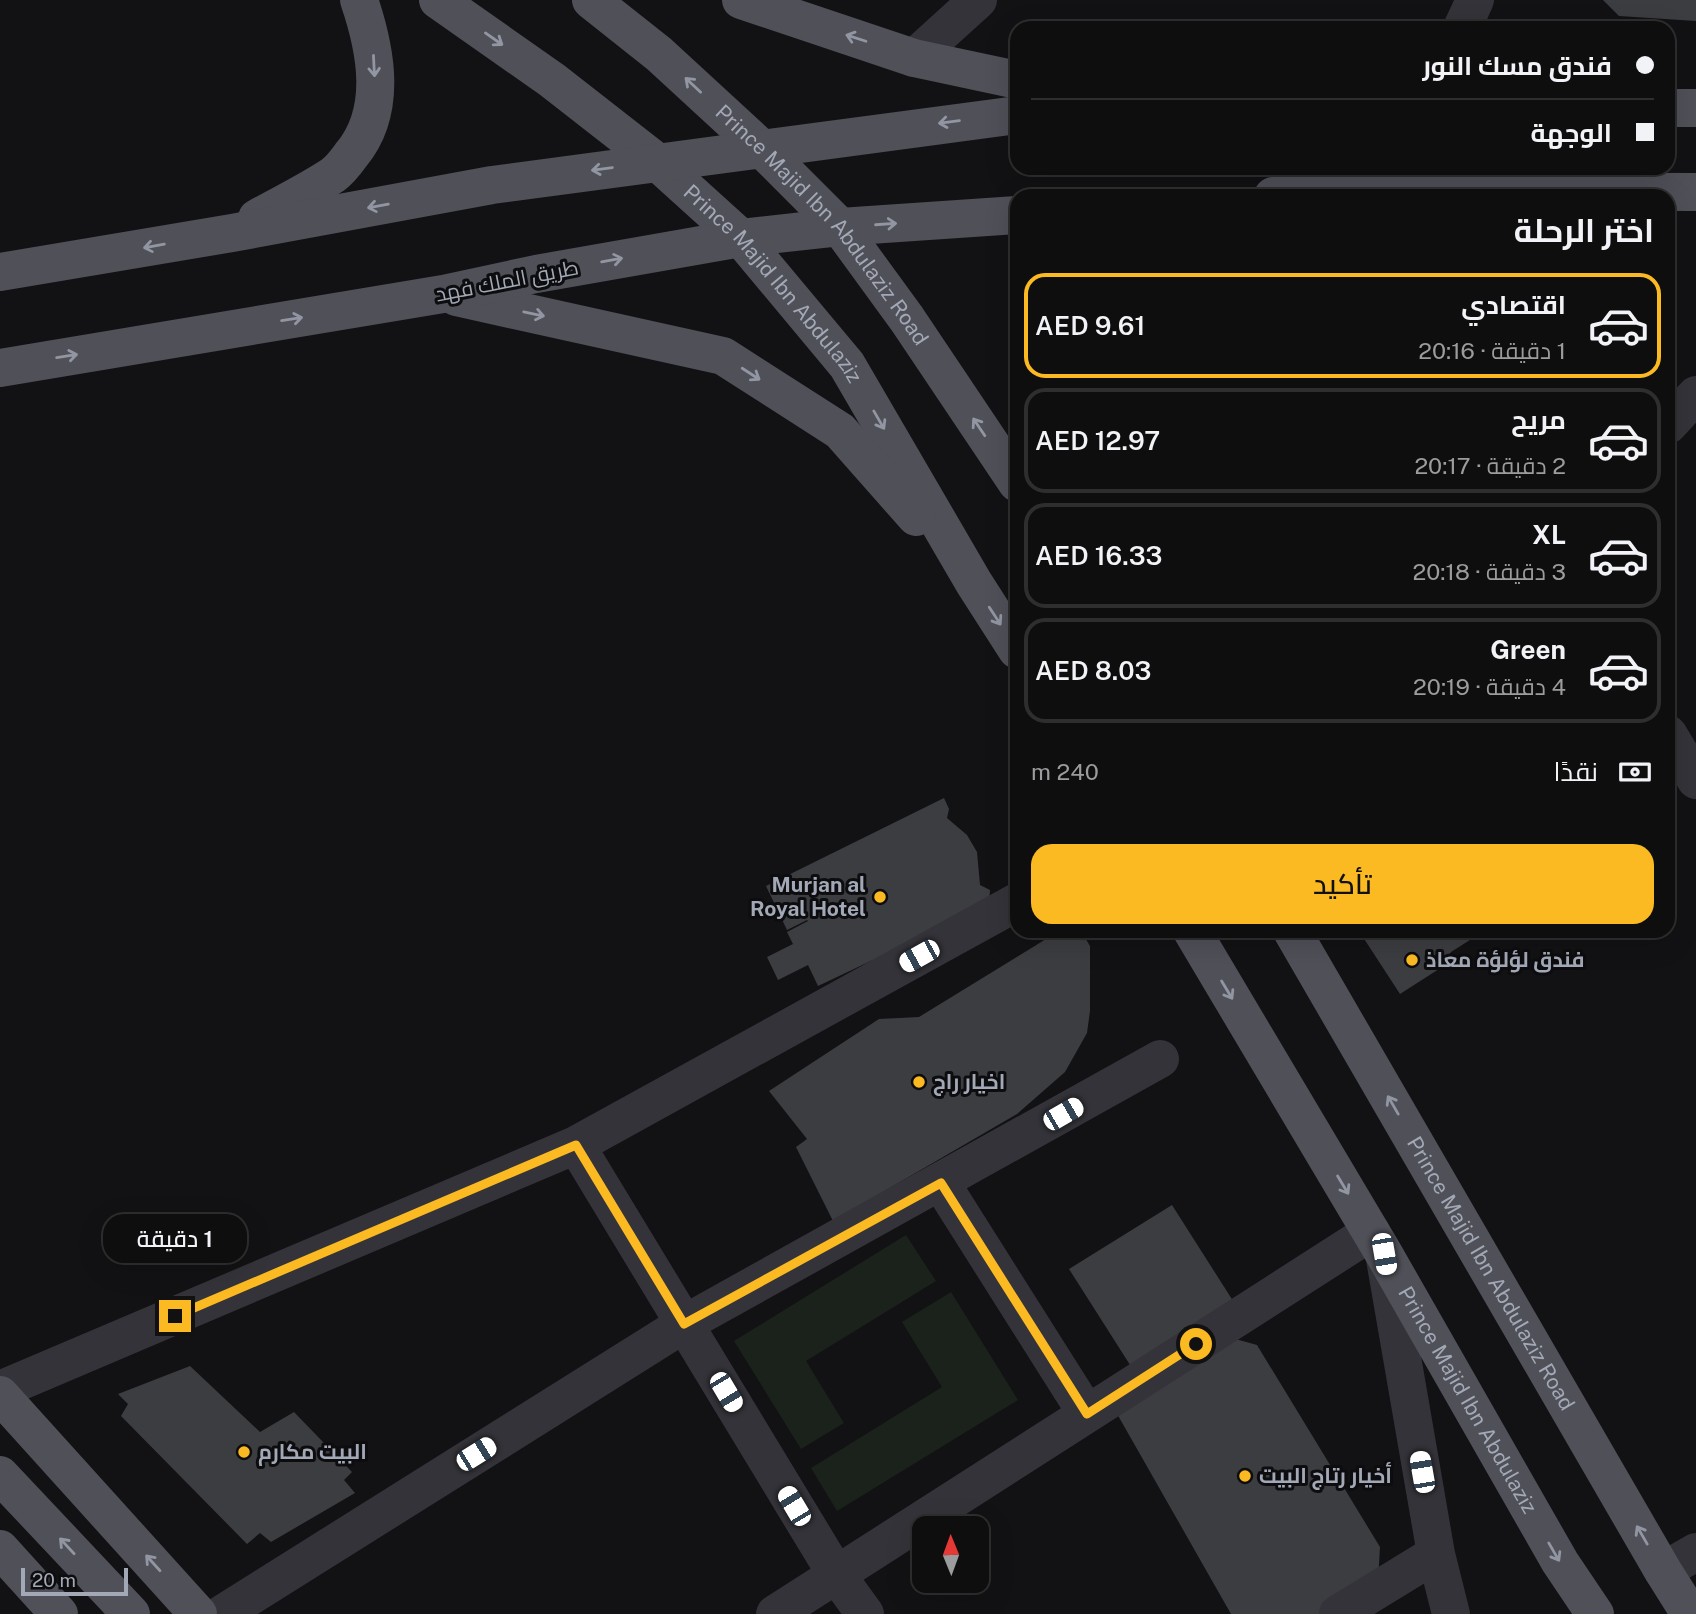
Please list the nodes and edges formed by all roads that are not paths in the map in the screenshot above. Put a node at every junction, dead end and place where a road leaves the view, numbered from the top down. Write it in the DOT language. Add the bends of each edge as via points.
graph roads {
  1 [pos="359,0"];
  2 [pos="438,0"];
  3 [pos="591,0"];
  4 [pos="741,0"];
  5 [pos="978,0"];
  6 [pos="1475,0"];
  7 [pos="1465,21"];
  8 [pos="914,58"];
  9 [pos="1010,79"];
  10 [pos="1675,108"];
  11 [pos="1696,108"];
  12 [pos="1010,116"];
  13 [pos="760,147"];
  14 [pos="657,162"];
  15 [pos="1675,192"];
  16 [pos="1696,192"];
  17 [pos="1010,216"];
  18 [pos="840,228"];
  19 [pos="232,233"];
  20 [pos="741,238"];
  21 [pos="0,272"];
  22 [pos="443,294"];
  23 [pos="0,368"];
  24 [pos="1696,395"];
  25 [pos="1675,418"];
  26 [pos="1010,473"];
  27 [pos="974,583"];
  28 [pos="1010,639"];
  29 [pos="1675,746"];
  30 [pos="1696,780"];
  31 [pos="1010,906"];
  32 [pos="1196,938"];
  33 [pos="1296,938"];
  34 [pos="1160,1059"];
  35 [pos="576,1145"];
  36 [pos="941,1183"];
  37 [pos="1378,1243"];
  38 [pos="684,1324"];
  39 [pos="0,1393"];
  40 [pos="1087,1414"];
  41 [pos="0,1475"];
  42 [pos="0,1549"];
  43 [pos="1696,1552"];
  44 [pos="1436,1554"];
  45 [pos="1663,1571"];
  46 [pos="836,1574"];
  47 [pos="59,1614"];
  48 [pos="131,1614"];
  49 [pos="198,1614"];
  50 [pos="222,1614"];
  51 [pos="775,1614"];
  52 [pos="865,1614"];
  53 [pos="1338,1614"];
  54 [pos="1451,1614"];
  55 [pos="1595,1614"];
  56 [pos="1690,1614"];
  1 -- 19 [label="main road, one-way" via="375,65 374,114 361,143 336,174"];
  2 -- 14 [label="main road, Prince Majid Ibn Abdulaziz, one-way"];
  13 -- 3 [label="main road, Prince Majid Ibn Abdulaziz Road, one-way" via="659,54"];
  8 -- 4 [label="main road, one-way"];
  5 -- 8 [label="street"];
  6 -- 7 [label="street"];
  8 -- 9 [label="main road"];
  10 -- 11 [label="main road"];
  12 -- 13 [label="main road, one-way"];
  13 -- 14 [label="main road"];
  13 -- 18 [label="main road, Prince Majid Ibn Abdulaziz Road"];
  14 -- 19 [label="main road, one-way" via="492,185"];
  14 -- 20 [label="main road, Prince Majid Ibn Abdulaziz"];
  15 -- 16 [label="main road"];
  18 -- 17 [label="main road, طريق الملك فهد, one-way"];
  18 -- 20 [label="main road, طريق الملك فهد"];
  26 -- 18 [label="main road, Prince Majid Ibn Abdulaziz Road, one-way"];
  19 -- 21 [label="main road, one-way"];
  22 -- 20 [label="main road, طريق الملك فهد, one-way"];
  20 -- 27 [label="main road, Prince Majid Ibn Abdulaziz, one-way" via="847,365"];
  23 -- 22 [label="main road, طريق الملك فهد, one-way"];
  22 -- 27 [label="main road, one-way" via="723,356 840,431"];
  24 -- 25 [label="street"];
  27 -- 28 [label="main road, Prince Majid Ibn Abdulaziz, one-way"];
  29 -- 30 [label="street"];
  31 -- 35 [label="street"];
  32 -- 37 [label="main road, Prince Majid Ibn Abdulaziz, one-way"];
  45 -- 33 [label="main road, Prince Majid Ibn Abdulaziz Road, one-way"];
  34 -- 36 [label="street"];
  35 -- 38 [label="street"];
  35 -- 39 [label="street"];
  36 -- 38 [label="street"];
  36 -- 40 [label="street"];
  37 -- 40 [label="street"];
  37 -- 44 [label="street"];
  37 -- 55 [label="main road, Prince Majid Ibn Abdulaziz, one-way" via="1560,1562"];
  38 -- 46 [label="street"];
  38 -- 50 [label="street"];
  49 -- 39 [label="main road, one-way"];
  40 -- 46 [label="street"];
  48 -- 41 [label="main road, one-way"];
  42 -- 47 [label="main road"];
  43 -- 45 [label="street"];
  44 -- 53 [label="street"];
  44 -- 54 [label="street"];
  45 -- 56 [label="main road, Prince Majid Ibn Abdulaziz Road"];
  46 -- 51 [label="street"];
  46 -- 52 [label="street"];
}
